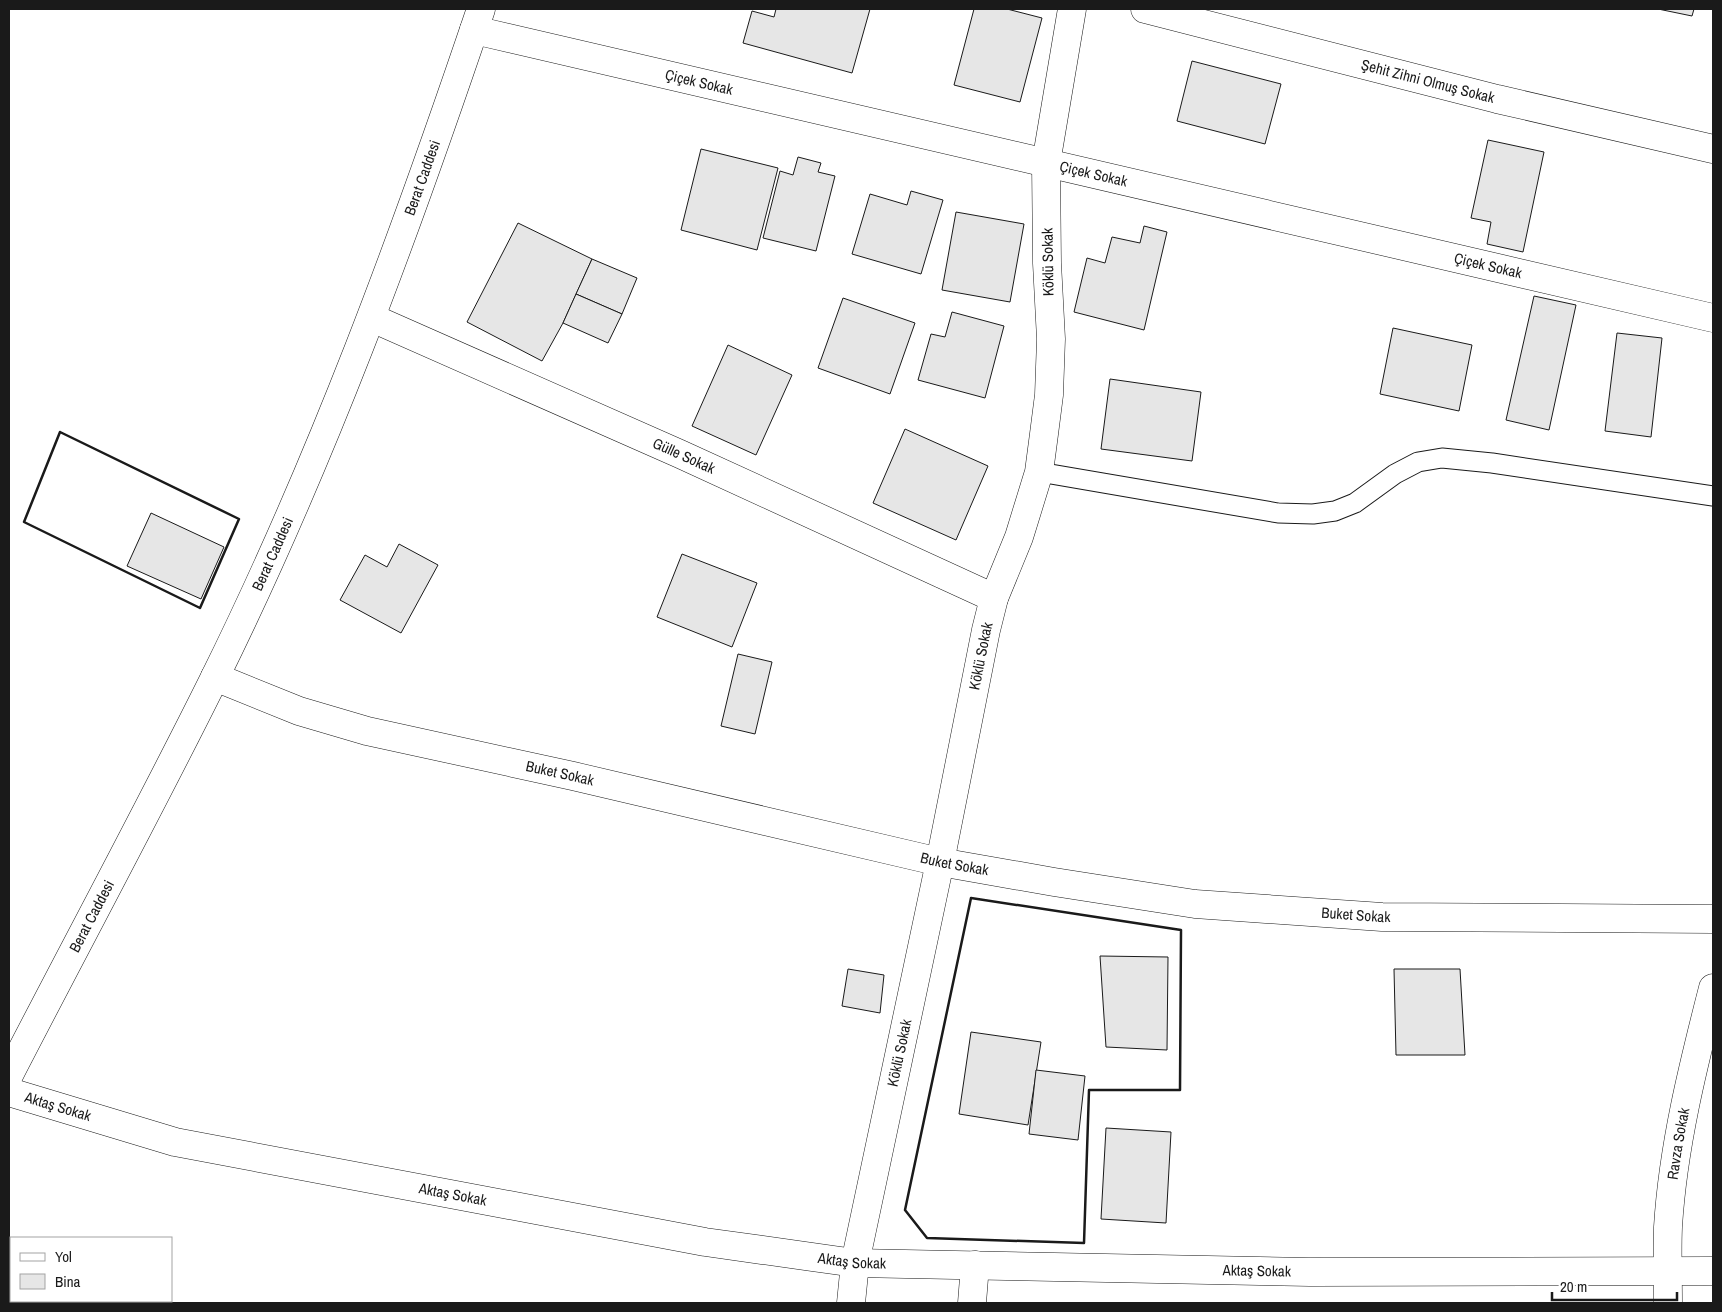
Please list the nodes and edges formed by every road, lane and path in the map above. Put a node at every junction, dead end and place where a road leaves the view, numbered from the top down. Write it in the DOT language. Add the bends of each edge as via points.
graph roads {
  1 [pos="1072,9"];
  2 [pos="1145,9"];
  3 [pos="477,19"];
  4 [pos="1713,149"];
  5 [pos="1046,163"];
  6 [pos="372,318"];
  7 [pos="1713,318"];
  8 [pos="1039,472"];
  9 [pos="1713,496"];
  10 [pos="994,598"];
  11 [pos="215,678"];
  12 [pos="940,862"];
  13 [pos="1713,919"];
  14 [pos="1713,988"];
  15 [pos="9,1075"];
  16 [pos="9,1092"];
  17 [pos="855,1263"];
  18 [pos="975,1265"];
  19 [pos="1668,1269"];
  20 [pos="1713,1271"];
  21 [pos="851,1303"];
  22 [pos="972,1303"];
  23 [pos="1668,1303"];
  1 -- 5 [label="street, Köklü Sokak"];
  2 -- 4 [label="street, Şehit Zihni Olmuş Sokak" via="1497,99"];
  3 -- 5 [label="street, Çiçek Sokak"];
  3 -- 6 [label="street, Berat Caddesi"];
  5 -- 7 [label="street, Çiçek Sokak"];
  5 -- 8 [label="street, Köklü Sokak" via="1049,395"];
  6 -- 10 [label="street, Gülle Sokak"];
  6 -- 11 [label="street, Berat Caddesi" via="304,484"];
  8 -- 9 [label="lane" via="1278,514 1335,512 1355,503 1418,462 1442,458"];
  8 -- 10 [label="street, Köklü Sokak" via="1019,537"];
  10 -- 12 [label="street, Köklü Sokak"];
  11 -- 12 [label="street, Buket Sokak" via="299,711 366,731"];
  11 -- 15 [label="street, Berat Caddesi"];
  12 -- 13 [label="street, Buket Sokak" via="1195,904 1382,916"];
  12 -- 17 [label="street, Köklü Sokak"];
  14 -- 19 [label="street, Ravza Sokak" via="1681,1128 1669,1212"];
  16 -- 17 [label="street, Aktaş Sokak" via="175,1142 706,1242"];
  17 -- 18 [label="street, Aktaş Sokak"];
  17 -- 21 [label="street, Köklü Sokak"];
  18 -- 19 [label="street, Aktaş Sokak" via="1310,1272"];
  18 -- 22 [label="street"];
  19 -- 20 [label="street, Aktaş Sokak"];
  19 -- 23 [label="street, Ravza Sokak"];
}
